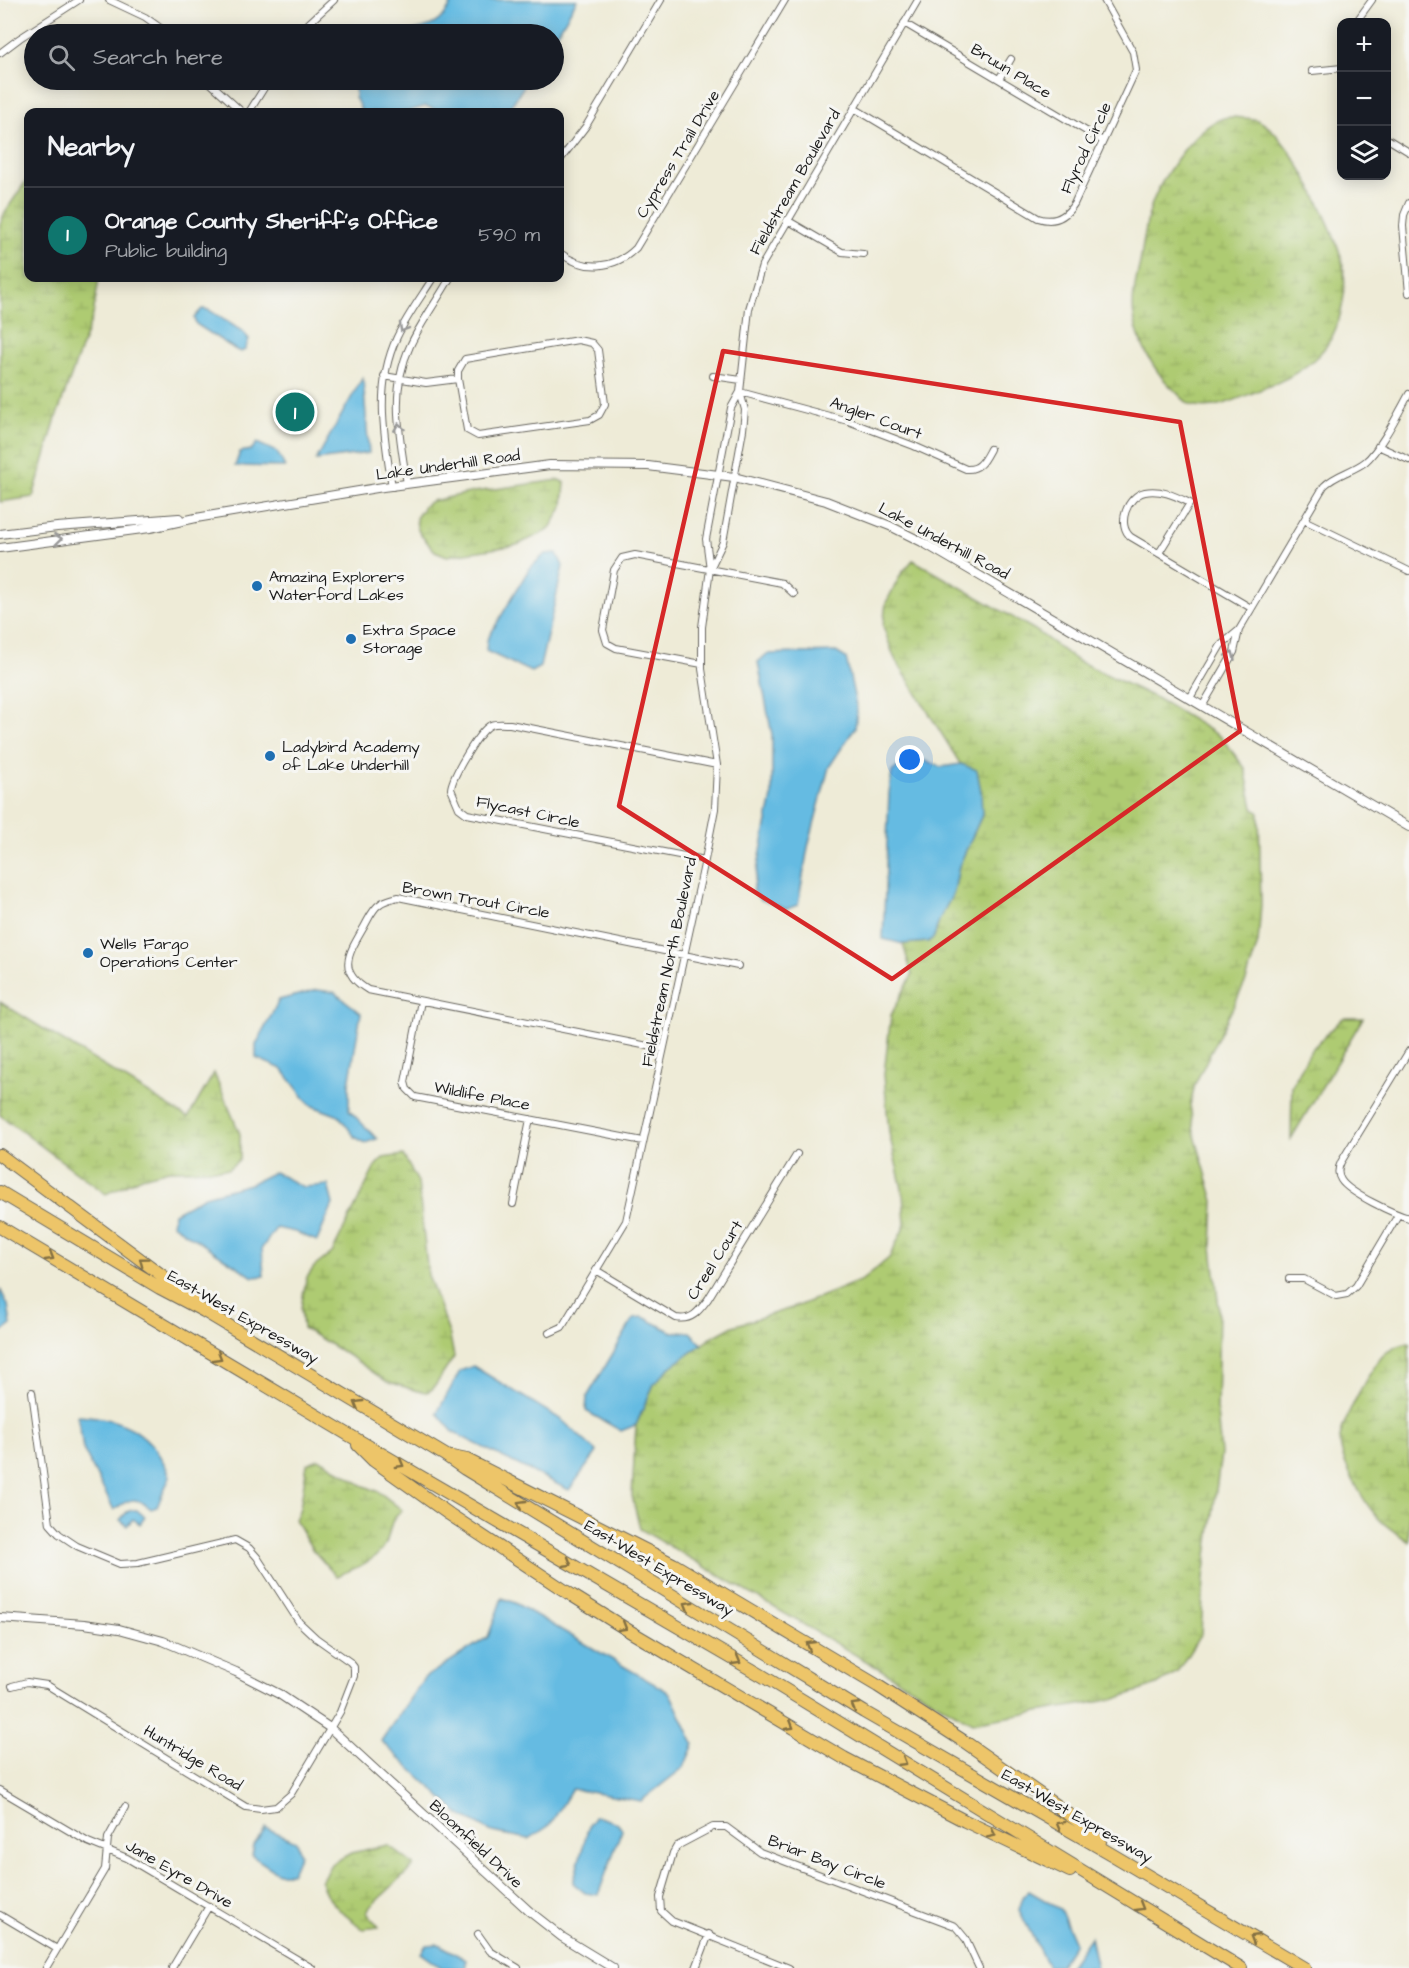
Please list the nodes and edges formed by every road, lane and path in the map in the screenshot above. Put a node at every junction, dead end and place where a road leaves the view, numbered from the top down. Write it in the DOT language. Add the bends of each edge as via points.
graph roads {
  1 [pos="79,0"];
  2 [pos="109,0"];
  3 [pos="334,0"];
  4 [pos="661,0"];
  5 [pos="785,0"];
  6 [pos="918,0"];
  7 [pos="1104,0"];
  8 [pos="1372,0"];
  9 [pos="1359,18"];
  10 [pos="904,23"];
  11 [pos="43,24"];
  12 [pos="155,24"];
  13 [pos="308,24"];
  14 [pos="24,37"];
  15 [pos="0,53"];
  16 [pos="1011,59"];
  17 [pos="1337,68"];
  18 [pos="1312,71"];
  19 [pos="999,79"];
  20 [pos="218,90"];
  21 [pos="262,90"];
  22 [pos="238,108"];
  23 [pos="251,108"];
  24 [pos="854,108"];
  25 [pos="1104,141"];
  26 [pos="1391,141"];
  27 [pos="1409,152"];
  28 [pos="564,155"];
  29 [pos="1409,203"];
  30 [pos="788,220"];
  31 [pos="863,254"];
  32 [pos="564,257"];
  33 [pos="430,282"];
  34 [pos="448,282"];
  35 [pos="423,293"];
  36 [pos="1409,293"];
  37 [pos="436,301"];
  38 [pos="384,376"];
  39 [pos="713,376"];
  40 [pos="399,379"];
  41 [pos="458,379"];
  42 [pos="741,380"];
  43 [pos="740,392"];
  44 [pos="1409,394"];
  45 [pos="1378,446"];
  46 [pos="990,449"];
  47 [pos="1409,460"];
  48 [pos="720,475"];
  49 [pos="734,477"];
  50 [pos="407,484"];
  51 [pos="392,487"];
  52 [pos="196,518"];
  53 [pos="1304,520"];
  54 [pos="0,534"];
  55 [pos="0,548"];
  56 [pos="1158,554"];
  57 [pos="710,569"];
  58 [pos="1409,571"];
  59 [pos="794,594"];
  60 [pos="1251,608"];
  61 [pos="1239,630"];
  62 [pos="702,664"];
  63 [pos="1190,698"];
  64 [pos="1203,705"];
  65 [pos="717,765"];
  66 [pos="1409,827"];
  67 [pos="705,860"];
  68 [pos="684,954"];
  69 [pos="738,966"];
  70 [pos="420,1000"];
  71 [pos="663,1048"];
  72 [pos="1409,1051"];
  73 [pos="530,1119"];
  74 [pos="643,1142"];
  75 [pos="797,1154"];
  76 [pos="0,1155"];
  77 [pos="0,1192"];
  78 [pos="513,1204"];
  79 [pos="1398,1215"];
  80 [pos="1409,1218"];
  81 [pos="0,1227"];
  82 [pos="596,1270"];
  83 [pos="1289,1279"];
  84 [pos="204,1311"];
  85 [pos="549,1334"];
  86 [pos="32,1392"];
  87 [pos="349,1435"];
  88 [pos="445,1455"];
  89 [pos="0,1618"];
  90 [pos="12,1686"];
  91 [pos="330,1728"];
  92 [pos="0,1790"];
  93 [pos="125,1807"];
  94 [pos="107,1850"];
  95 [pos="1111,1854"];
  96 [pos="1090,1877"];
  97 [pos="209,1906"];
  98 [pos="0,1915"];
  99 [pos="478,1934"];
  100 [pos="709,1934"];
  101 [pos="57,1949"];
  102 [pos="309,1967"];
  103 [pos="46,1968"];
  104 [pos="172,1968"];
  105 [pos="518,1968"];
  106 [pos="613,1968"];
  107 [pos="696,1968"];
  108 [pos="789,1968"];
  109 [pos="979,1968"];
  110 [pos="1241,1968"];
  111 [pos="1304,1968"];
  1 -- 11 [label="street"];
  2 -- 12 [label="street"];
  3 -- 13 [label="street"];
  4 -- 28 [label="street" via="581,134"];
  5 -- 32 [label="street, Cypress Trail Drive" via="636,248 620,261 600,266"];
  6 -- 10 [label="street, Fieldstream Boulevard"];
  7 -- 25 [label="street, Flyrod Circle" via="1133,52 1136,65"];
  8 -- 9 [label="street"];
  10 -- 19 [label="street, Bruun Place"];
  10 -- 24 [label="street, Fieldstream Boulevard"];
  14 -- 15 [label="street"];
  16 -- 19 [label="street"];
  17 -- 18 [label="street"];
  19 -- 25 [label="street, Bruun Place"];
  20 -- 22 [label="street"];
  21 -- 23 [label="street"];
  24 -- 25 [label="street, Flyrod Circle" via="1046,220 1059,219 1072,208"];
  24 -- 30 [label="street, Fieldstream Boulevard"];
  26 -- 27 [label="street"];
  29 -- 36 [label="street" via="1403,226"];
  30 -- 31 [label="street" via="842,252"];
  30 -- 42 [label="street, Fieldstream Boulevard" via="764,261 751,297"];
  33 -- 35 [label="street"];
  34 -- 37 [label="street"];
  35 -- 37 [label="street"];
  35 -- 38 [label="street, one-way" via="397,338"];
  37 -- 40 [label="street" via="411,344"];
  38 -- 40 [label="street"];
  38 -- 51 [label="street" via="382,414"];
  39 -- 42 [label="street"];
  40 -- 41 [label="street" via="426,383"];
  50 -- 40 [label="street, one-way" via="397,418"];
  41 -- 41 [label="street" via="465,359 578,340 592,343 598,350 605,404 599,415 590,420 478,436 467,430"];
  42 -- 43 [label="street, Fieldstream Boulevard"];
  43 -- 46 [label="street, Angler Court" via="856,423 966,469 978,467"];
  43 -- 48 [label="street, Fieldstream Boulevard" via="731,408"];
  43 -- 49 [label="street, Fieldstream Boulevard" via="745,410"];
  44 -- 45 [label="street"];
  45 -- 47 [label="street"];
  45 -- 53 [label="street" via="1363,463 1326,483"];
  48 -- 49 [label="street, Lake Underhill Road"];
  48 -- 50 [label="street, Lake Underhill Road" via="648,466 550,465"];
  48 -- 57 [label="street, Fieldstream North Boulevard" via="706,540"];
  49 -- 57 [label="street, Fieldstream North Boulevard" via="723,542"];
  49 -- 63 [label="street, Lake Underhill Road" via="826,501 900,531 955,559"];
  50 -- 51 [label="street, Lake Underhill Road"];
  51 -- 52 [label="street, Lake Underhill Road"];
  52 -- 54 [label="street, Lake Underhill Road" via="158,518"];
  55 -- 52 [label="street, Lake Underhill Road, one-way"];
  53 -- 58 [label="street"];
  53 -- 60 [label="street"];
  56 -- 56 [label="street" via="1190,503 1166,492 1143,493 1135,497 1125,515 1124,529"];
  56 -- 60 [label="street"];
  57 -- 59 [label="street" via="782,584"];
  57 -- 62 [label="street, Fieldstream North Boulevard" via="702,627"];
  57 -- 62 [label="street" via="624,556 614,570 603,630 604,639 613,647"];
  60 -- 61 [label="street"];
  61 -- 63 [label="street" via="1221,645"];
  64 -- 61 [label="street, one-way" via="1234,652"];
  62 -- 65 [label="street, Fieldstream North Boulevard"];
  63 -- 64 [label="street, Lake Underhill Road"];
  64 -- 66 [label="street, Lake Underhill Road"];
  65 -- 67 [label="street, Fieldstream North Boulevard" via="715,809"];
  65 -- 67 [label="street, Flycast Circle" via="510,724 492,724 484,729 451,789 459,808 467,814"];
  67 -- 68 [label="street, Fieldstream North Boulevard"];
  68 -- 69 [label="street"];
  68 -- 70 [label="street, Brown Trout Circle" via="398,897 379,904 351,950 347,966 356,983 368,990"];
  68 -- 71 [label="street, Fieldstream North Boulevard"];
  70 -- 71 [label="street, Brown Trout Circle"];
  70 -- 73 [label="street, Wildlife Place" via="407,1089 415,1097"];
  71 -- 74 [label="street, Fieldstream North Boulevard"];
  72 -- 79 [label="street" via="1339,1170 1345,1185"];
  73 -- 74 [label="street, Wildlife Place"];
  73 -- 78 [label="street"];
  74 -- 82 [label="street, Fieldstream North Boulevard" via="626,1221"];
  75 -- 82 [label="street, Creel Court" via="696,1314 675,1318"];
  84 -- 76 [label="highway, one-way" via="179,1288"];
  77 -- 84 [label="highway, East-West Expressway"];
  79 -- 80 [label="street"];
  79 -- 83 [label="street" via="1350,1292 1336,1296 1304,1279"];
  81 -- 87 [label="highway, one-way"];
  82 -- 85 [label="street, Fieldstream North Boulevard" via="562,1328"];
  88 -- 84 [label="highway, East-West Expressway, one-way"];
  86 -- 91 [label="street" via="50,1524 77,1546 120,1564 235,1540 249,1548 299,1623 354,1667 351,1686"];
  87 -- 96 [label="highway, one-way" via="751,1669"];
  87 -- 96 [label="highway, one-way" via="373,1460 449,1514 631,1632 844,1758 1061,1868"];
  95 -- 88 [label="highway, East-West Expressway, one-way" via="864,1712"];
  95 -- 88 [label="highway, one-way" via="1078,1821 878,1686 673,1564 467,1460"];
  89 -- 91 [label="street, Bloomfield Drive" via="84,1624 163,1641 279,1694"];
  90 -- 91 [label="street, Huntridge Road" via="27,1682 47,1685 246,1807 261,1809 276,1807 291,1794"];
  91 -- 106 [label="street, Bloomfield Drive" via="529,1911"];
  92 -- 94 [label="street, Jane Eyre Drive"];
  93 -- 94 [label="street" via="108,1838"];
  94 -- 97 [label="street, Jane Eyre Drive"];
  94 -- 101 [label="street" via="105,1869"];
  111 -- 95 [label="highway, East-West Expressway, one-way"];
  96 -- 110 [label="highway, one-way"];
  97 -- 102 [label="street, Jane Eyre Drive"];
  97 -- 104 [label="street"];
  98 -- 101 [label="street"];
  99 -- 105 [label="street" via="490,1951"];
  100 -- 107 [label="street"];
  100 -- 108 [label="street, Briar Bay Circle"];
  100 -- 109 [label="street, Briar Bay Circle" via="672,1921 661,1911 660,1897 677,1846 713,1827 726,1827 760,1852 955,1926"];
  101 -- 103 [label="street"];
}
